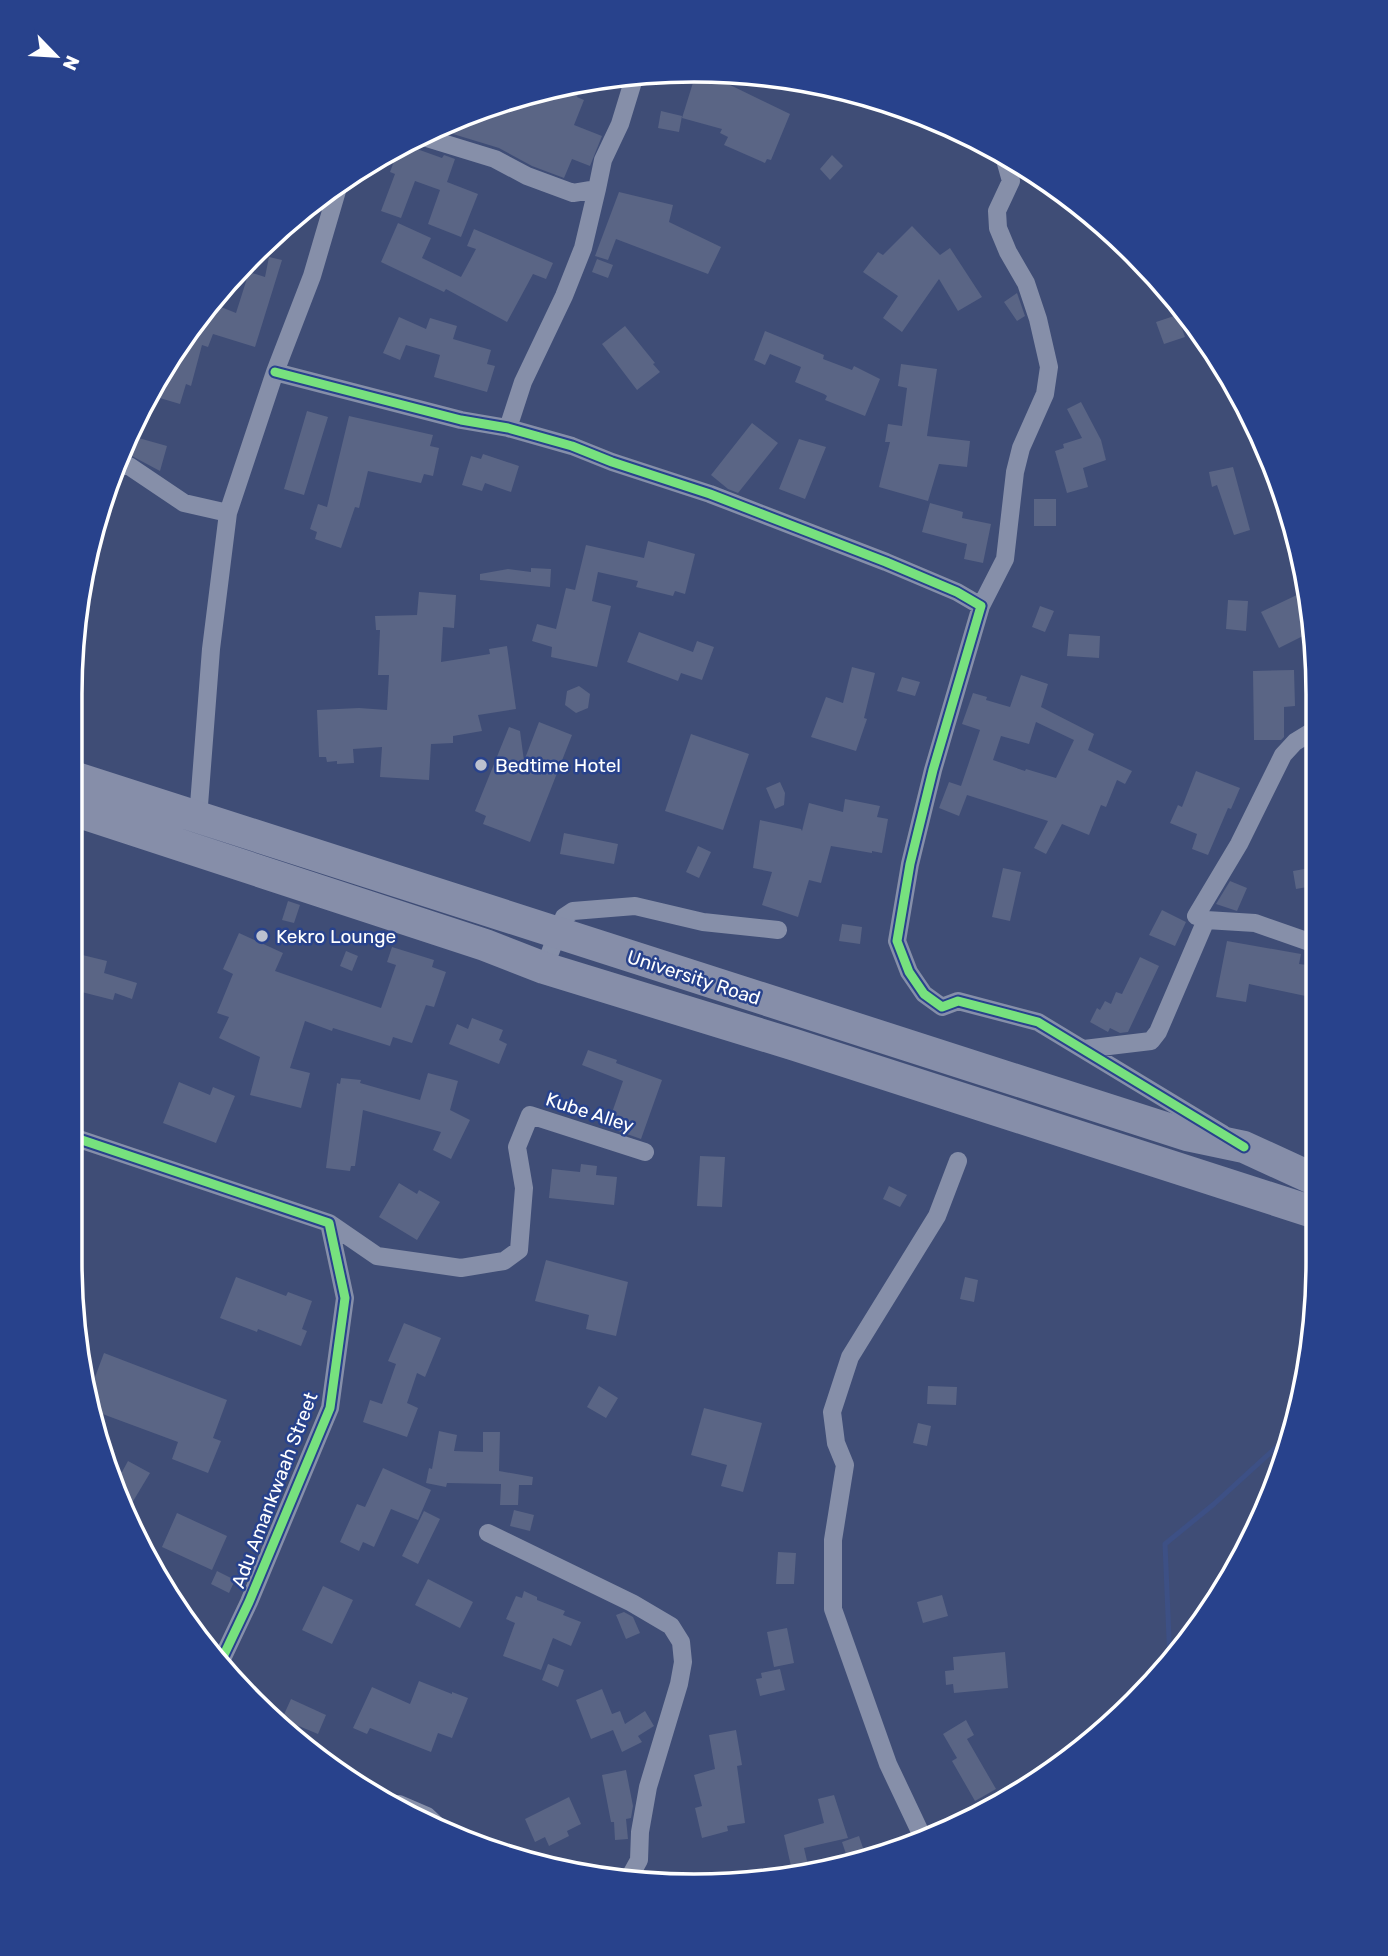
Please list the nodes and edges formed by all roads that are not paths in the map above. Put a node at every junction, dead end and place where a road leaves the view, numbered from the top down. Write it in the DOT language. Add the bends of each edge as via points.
graph roads {
  1 [pos="632,86"];
  2 [pos="434,140"];
  3 [pos="1008,169"];
  4 [pos="597,189"];
  5 [pos="334,200"];
  6 [pos="275,373"];
  7 [pos="509,428"];
  8 [pos="127,466"];
  9 [pos="228,513"];
  10 [pos="981,606"];
  11 [pos="1306,735"];
  12 [pos="82,780"];
  13 [pos="82,813"];
  14 [pos="198,818"];
  15 [pos="182,846"];
  16 [pos="1206,920"];
  17 [pos="778,930"];
  18 [pos="556,933"];
  19 [pos="1306,941"];
  20 [pos="544,968"];
  21 [pos="1084,1049"];
  22 [pos="82,1140"];
  23 [pos="1244,1147"];
  24 [pos="646,1152"];
  25 [pos="958,1161"];
  26 [pos="1306,1175"];
  27 [pos="1306,1210"];
  28 [pos="329,1223"];
  29 [pos="488,1533"];
  30 [pos="225,1654"];
  31 [pos="919,1830"];
  32 [pos="633,1870"];
  1 -- 4 [label="street" via="603,160"];
  2 -- 4 [label="street" via="495,159 573,193"];
  3 -- 10 [label="street" via="1011,181 997,211 998,228 1026,283 1049,367 1045,394 1015,472 1005,559"];
  4 -- 7 [label="street" via="583,248 523,382"];
  5 -- 6 [label="street" via="312,276"];
  6 -- 7 [label="street"];
  6 -- 9 [label="street"];
  7 -- 10 [label="street" via="710,494 957,592"];
  8 -- 9 [label="street" via="184,503"];
  9 -- 14 [label="street" via="211,649"];
  10 -- 21 [label="street" via="933,770 897,941 924,994 942,1007 958,1001 1009,1013 1038,1022"];
  11 -- 16 [label="street" via="1283,755 1239,844 1196,916"];
  12 -- 14 [label="highway, University Road"];
  13 -- 15 [label="highway, University Road"];
  14 -- 15 [label="street"];
  14 -- 18 [label="highway, University Road"];
  15 -- 20 [label="highway, University Road"];
  16 -- 19 [label="street" via="1255,923"];
  16 -- 21 [label="street" via="1151,1041"];
  17 -- 18 [label="street" via="703,922 635,906 568,912"];
  18 -- 20 [label="street"];
  18 -- 23 [label="highway, University Road" via="1187,1135"];
  20 -- 27 [label="highway, University Road"];
  21 -- 23 [label="street"];
  22 -- 28 [label="street"];
  23 -- 26 [label="highway, University Road"];
  24 -- 28 [label="street, Kube Alley" via="530,1115 517,1147 524,1188 519,1250 504,1261 461,1268 377,1256"];
  25 -- 31 [label="street" via="937,1216 850,1357 832,1412 836,1443 845,1465 833,1540 833,1609 888,1764"];
  28 -- 30 [label="street, Adu Amankwaah Street" via="345,1298 330,1408"];
  29 -- 32 [label="street" via="632,1603 671,1626 681,1642 679,1684 648,1787 639,1860"];
}
